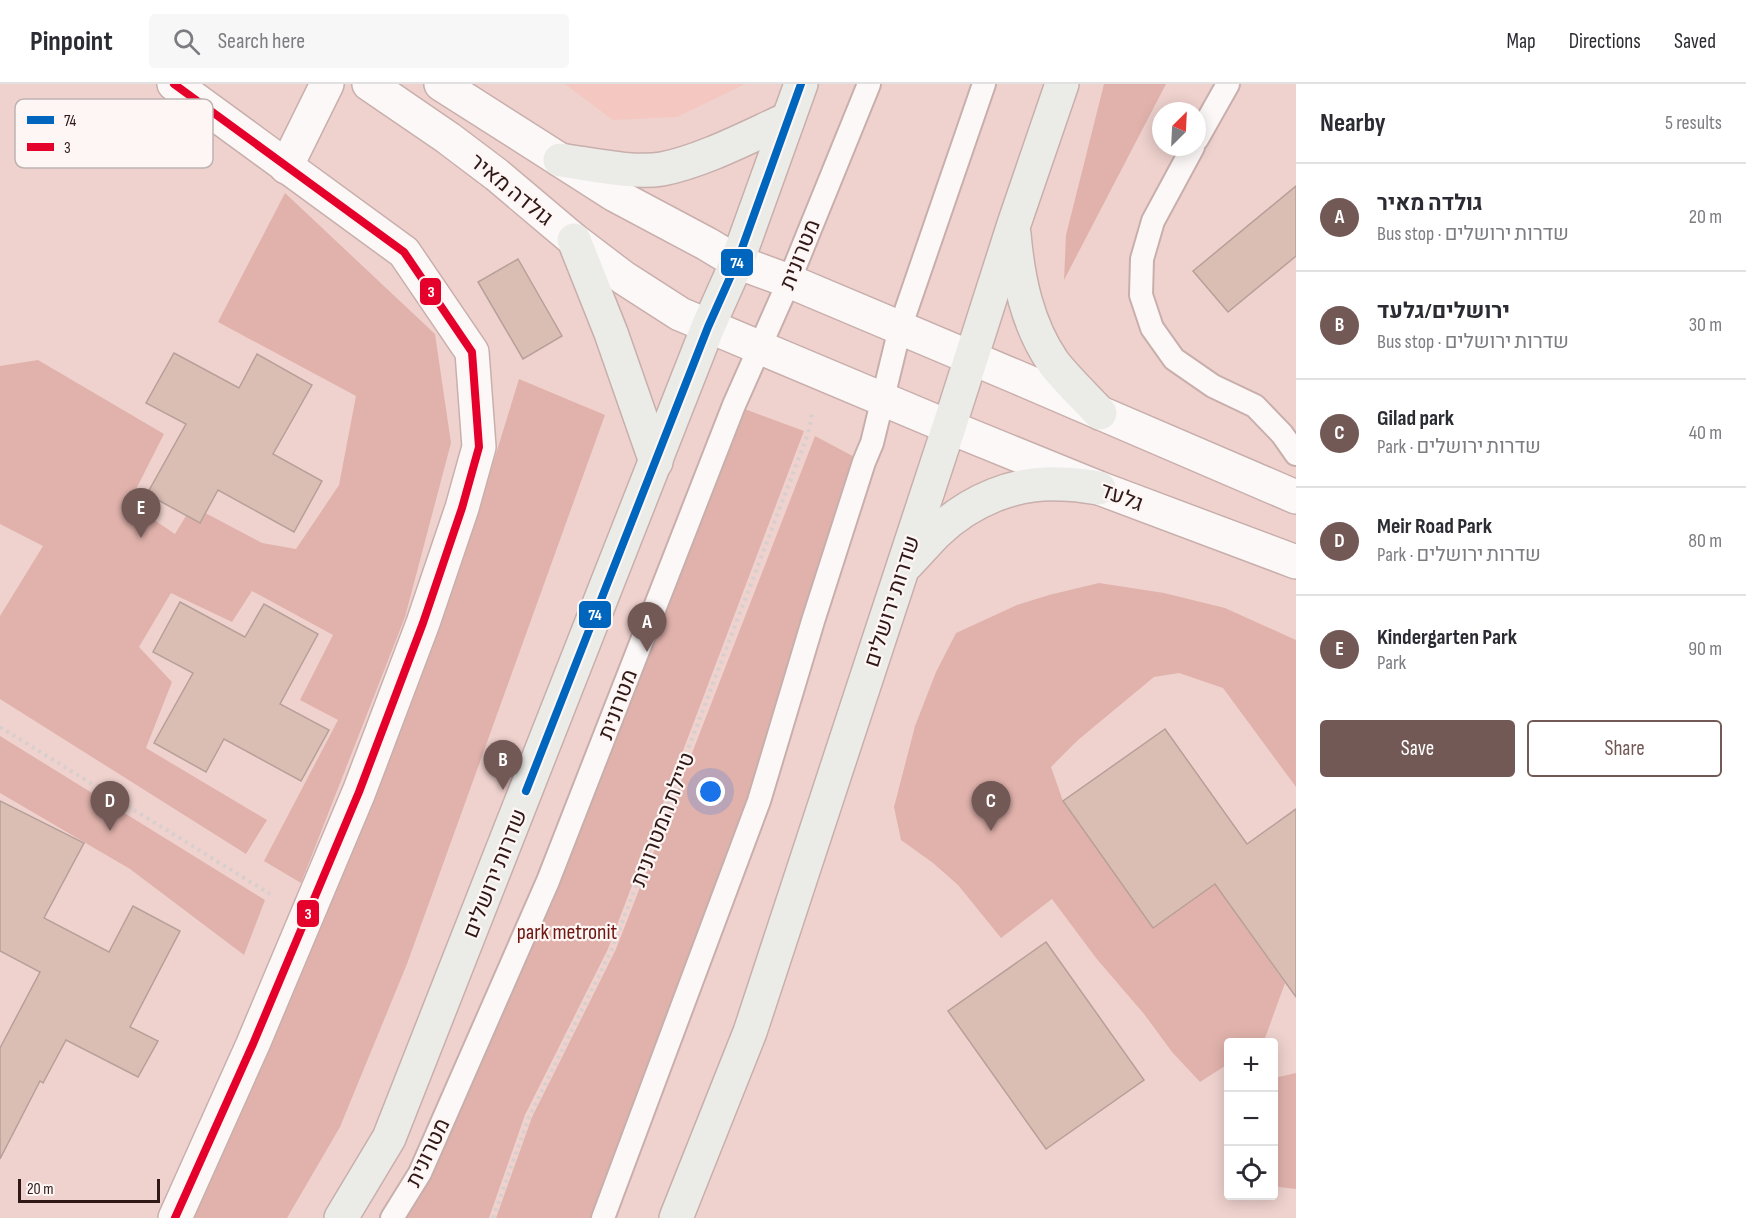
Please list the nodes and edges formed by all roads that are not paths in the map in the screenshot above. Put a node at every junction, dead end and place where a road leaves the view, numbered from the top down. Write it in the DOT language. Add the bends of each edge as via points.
graph roads {
  1 [pos="174,84"];
  2 [pos="327,84"];
  3 [pos="369,84"];
  4 [pos="441,84"];
  5 [pos="801,84"];
  6 [pos="868,84"];
  7 [pos="984,84"];
  8 [pos="1062,84"];
  9 [pos="1228,84"];
  10 [pos="194,99"];
  11 [pos="213,113"];
  12 [pos="788,119"];
  13 [pos="1206,123"];
  14 [pos="1188,156"];
  15 [pos="560,160"];
  16 [pos="286,167"];
  17 [pos="1014,224"];
  18 [pos="574,240"];
  19 [pos="737,262"];
  20 [pos="789,281"];
  21 [pos="708,327"];
  22 [pos="900,328"];
  23 [pos="759,347"];
  24 [pos="970,358"];
  25 [pos="883,399"];
  26 [pos="1100,413"];
  27 [pos="949,427"];
  28 [pos="1296,454"];
  29 [pos="656,462"];
  30 [pos="1099,488"];
  31 [pos="1296,497"];
  32 [pos="1296,562"];
  33 [pos="900,572"];
  34 [pos="176,1218"];
  35 [pos="341,1218"];
  36 [pos="392,1218"];
  37 [pos="603,1218"];
  38 [pos="676,1218"];
  1 -- 10 [label="street"];
  2 -- 16 [label="street"];
  3 -- 18 [label="street, גולדה מאיר" via="448,138"];
  4 -- 15 [label="street, גולדה מאיר"];
  5 -- 12 [label="main road, שדרות ירושלים"];
  6 -- 20 [label="lane, מטרונית"];
  7 -- 22 [label="lane"];
  8 -- 17 [label="main road, שדרות ירושלים"];
  9 -- 13 [label="lane"];
  11 -- 16 [label="street"];
  12 -- 15 [label="main road" via="706,156 662,169"];
  12 -- 19 [label="main road, שדרות ירושלים"];
  14 -- 28 [label="lane" via="1153,221 1142,259 1141,295 1152,328 1174,359 1213,386 1255,406"];
  15 -- 19 [label="street, גולדה מאיר"];
  16 -- 34 [label="street" via="405,252 472,352 479,447 423,623 359,792"];
  17 -- 24 [label="main road, שדרות ירושלים"];
  17 -- 26 [label="main road" via="1017,261 1035,330 1054,363"];
  18 -- 21 [label="street, גולדה מאיר" via="642,290"];
  18 -- 29 [label="main road"];
  19 -- 20 [label="street, גולדה מאיר"];
  19 -- 21 [label="main road, שדרות ירושלים"];
  20 -- 22 [label="street, גולדה מאיר"];
  20 -- 23 [label="lane, מטרונית"];
  21 -- 23 [label="street, גולדה מאיר"];
  21 -- 29 [label="main road, שדרות ירושלים"];
  22 -- 24 [label="street, גולדה מאיר"];
  22 -- 25 [label="lane"];
  23 -- 25 [label="street, גולדה מאיר"];
  23 -- 36 [label="lane, מטרונית" via="548,881 420,1173"];
  24 -- 26 [label="street"];
  24 -- 27 [label="main road, שדרות ירושלים"];
  25 -- 27 [label="street, גולדה מאיר"];
  25 -- 37 [label="lane" via="759,801"];
  26 -- 31 [label="street"];
  27 -- 30 [label="street, גלעד"];
  27 -- 33 [label="main road, שדרות ירושלים"];
  29 -- 35 [label="main road, שדרות ירושלים" via="389,1138"];
  30 -- 32 [label="street, גלעד"];
  30 -- 33 [label="main road" via="1026,486 991,495 937,532"];
  33 -- 38 [label="main road, שדרות ירושלים" via="750,1032"];
}
